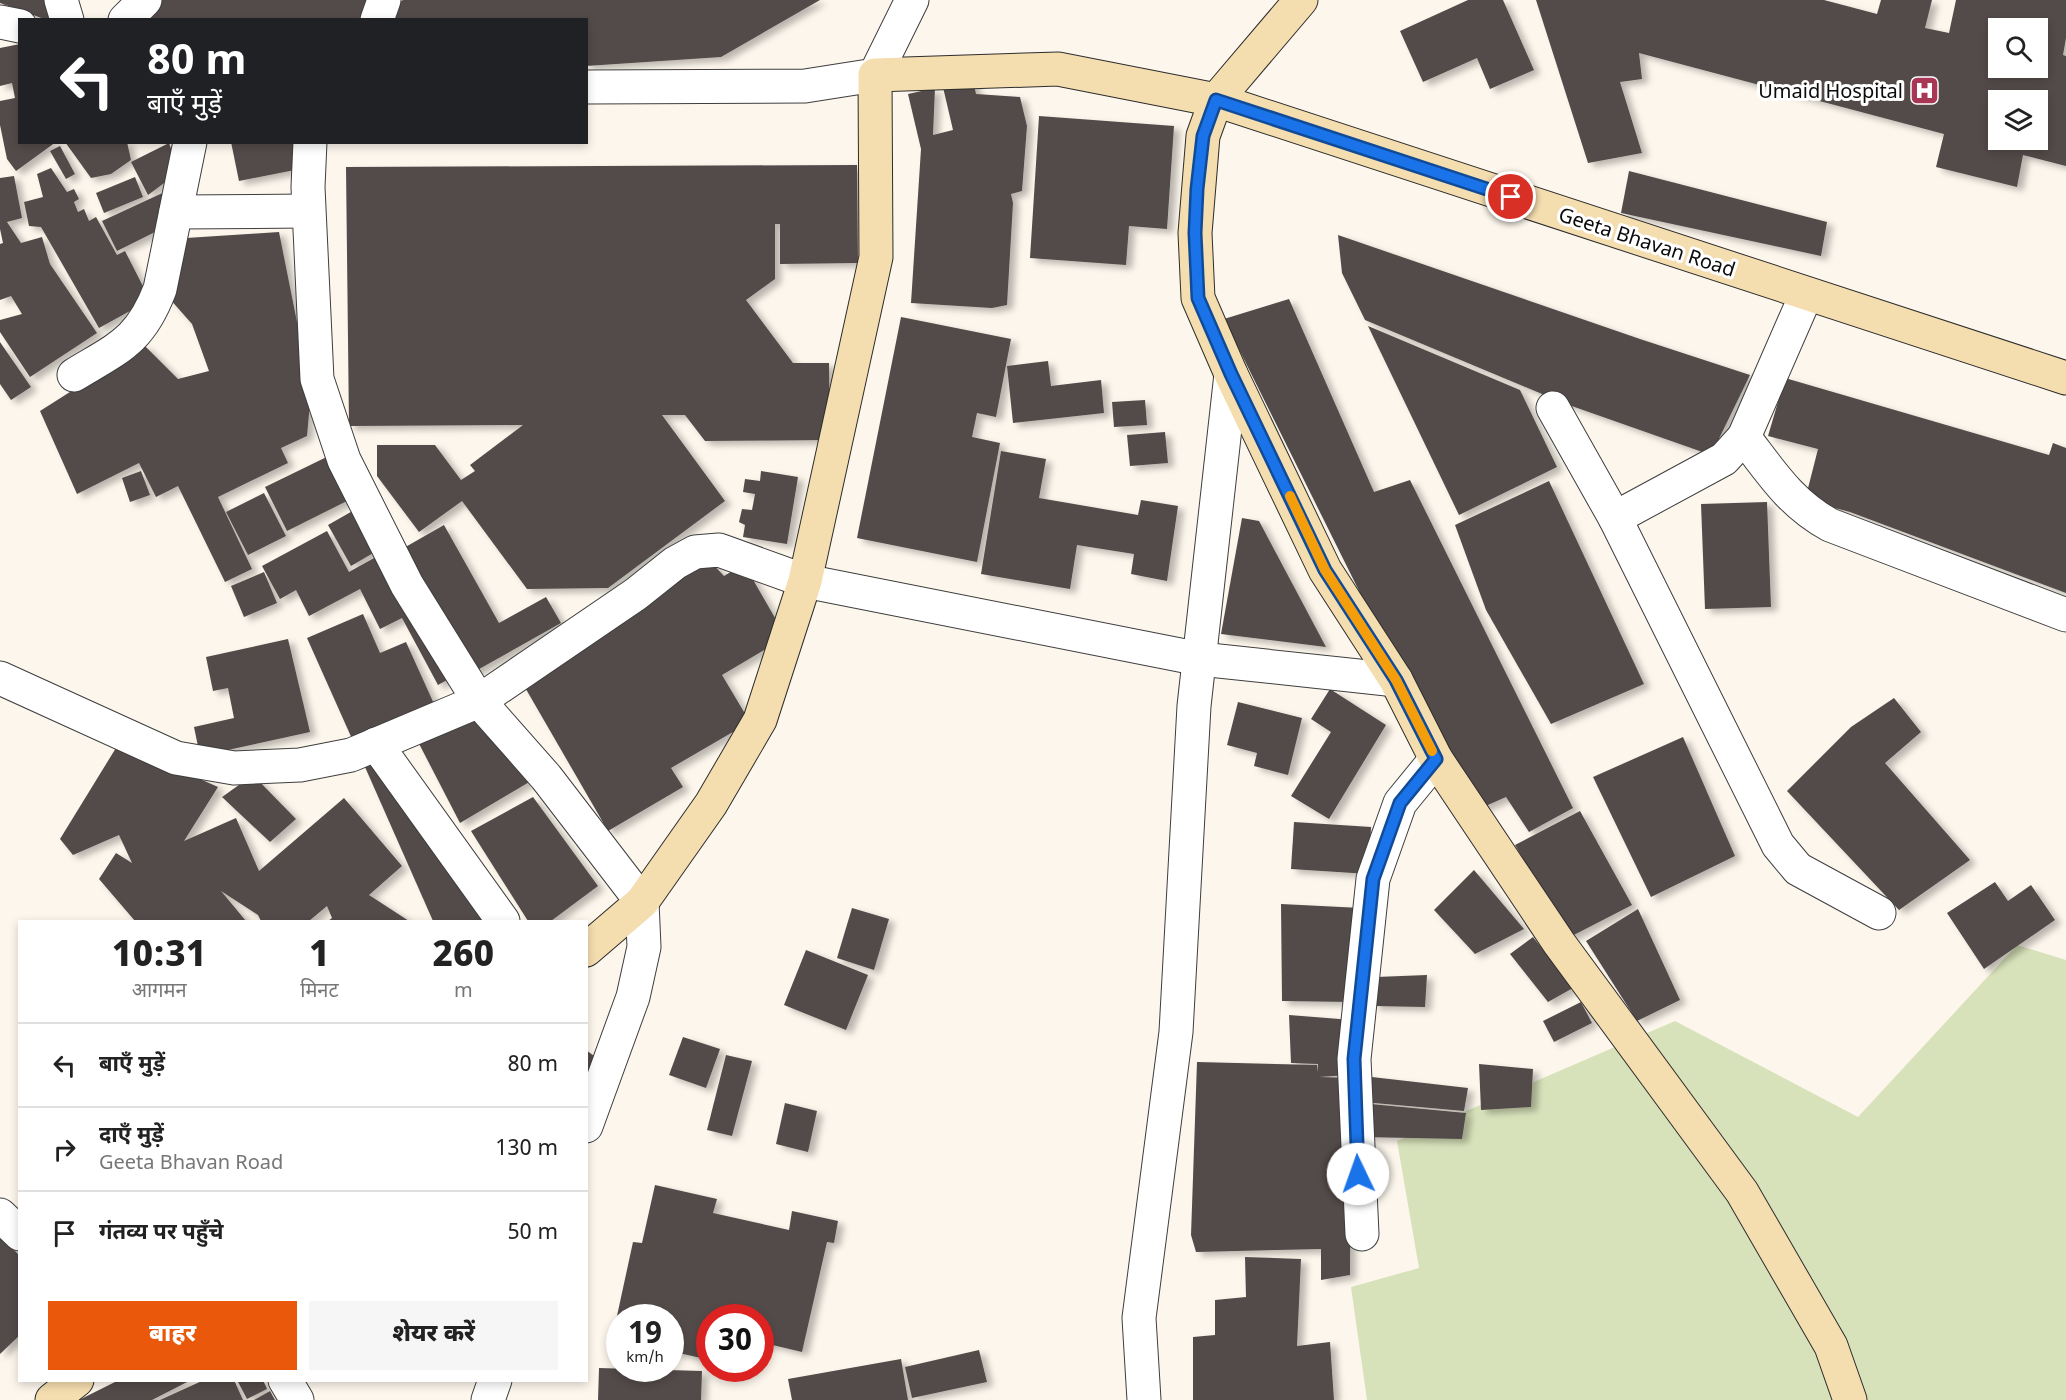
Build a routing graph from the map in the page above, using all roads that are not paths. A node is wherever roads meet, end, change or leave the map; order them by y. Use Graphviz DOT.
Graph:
graph roads {
  1 [pos="61,0"];
  2 [pos="145,0"];
  3 [pos="384,0"];
  4 [pos="912,0"];
  5 [pos="1301,0"];
  6 [pos="66,18"];
  7 [pos="127,18"];
  8 [pos="378,18"];
  9 [pos="0,22"];
  10 [pos="18,26"];
  11 [pos="874,75"];
  12 [pos="588,87"];
  13 [pos="1216,100"];
  14 [pos="190,144"];
  15 [pos="310,144"];
  16 [pos="308,211"];
  17 [pos="176,212"];
  18 [pos="1806,295"];
  19 [pos="1231,374"];
  20 [pos="74,375"];
  21 [pos="2066,378"];
  22 [pos="1553,408"];
  23 [pos="1744,437"];
  24 [pos="1615,518"];
  25 [pos="806,581"];
  26 [pos="2066,615"];
  27 [pos="1200,659"];
  28 [pos="0,678"];
  29 [pos="1396,680"];
  30 [pos="479,701"];
  31 [pos="376,744"];
  32 [pos="1436,759"];
  33 [pos="642,902"];
  34 [pos="1879,913"];
  35 [pos="502,920"];
  36 [pos="588,948"];
  37 [pos="588,1121"];
  38 [pos="0,1215"];
  39 [pos="18,1232"];
  40 [pos="1362,1234"];
  41 [pos="74,1382"];
  42 [pos="286,1382"];
  43 [pos="494,1382"];
  44 [pos="51,1400"];
  45 [pos="297,1400"];
  46 [pos="488,1400"];
  47 [pos="1144,1400"];
  48 [pos="1850,1400"];
  1 -- 6 [label="street"];
  2 -- 7 [label="street"];
  3 -- 8 [label="street"];
  4 -- 11 [label="street"];
  5 -- 13 [label="main road"];
  9 -- 10 [label="street"];
  11 -- 12 [label="street"];
  11 -- 13 [label="main road, Geeta Bhavan Road"];
  11 -- 25 [label="main road"];
  13 -- 18 [label="main road, Geeta Bhavan Road"];
  13 -- 19 [label="main road"];
  14 -- 17 [label="street"];
  15 -- 16 [label="street"];
  16 -- 17 [label="street"];
  16 -- 30 [label="street"];
  17 -- 20 [label="street"];
  18 -- 21 [label="main road, Geeta Bhavan Road"];
  18 -- 23 [label="street"];
  19 -- 27 [label="street"];
  19 -- 29 [label="main road"];
  22 -- 24 [label="street"];
  23 -- 24 [label="street"];
  23 -- 26 [label="street"];
  24 -- 34 [label="street"];
  25 -- 27 [label="street"];
  25 -- 30 [label="street"];
  25 -- 33 [label="main road"];
  27 -- 29 [label="street"];
  27 -- 47 [label="street"];
  28 -- 31 [label="street"];
  29 -- 32 [label="main road"];
  30 -- 31 [label="street"];
  30 -- 33 [label="street"];
  31 -- 35 [label="street"];
  32 -- 40 [label="street"];
  32 -- 48 [label="main road"];
  33 -- 36 [label="main road"];
  33 -- 37 [label="street"];
  38 -- 39 [label="street"];
  41 -- 44 [label="main road"];
  42 -- 45 [label="street"];
  43 -- 46 [label="street"];
}
